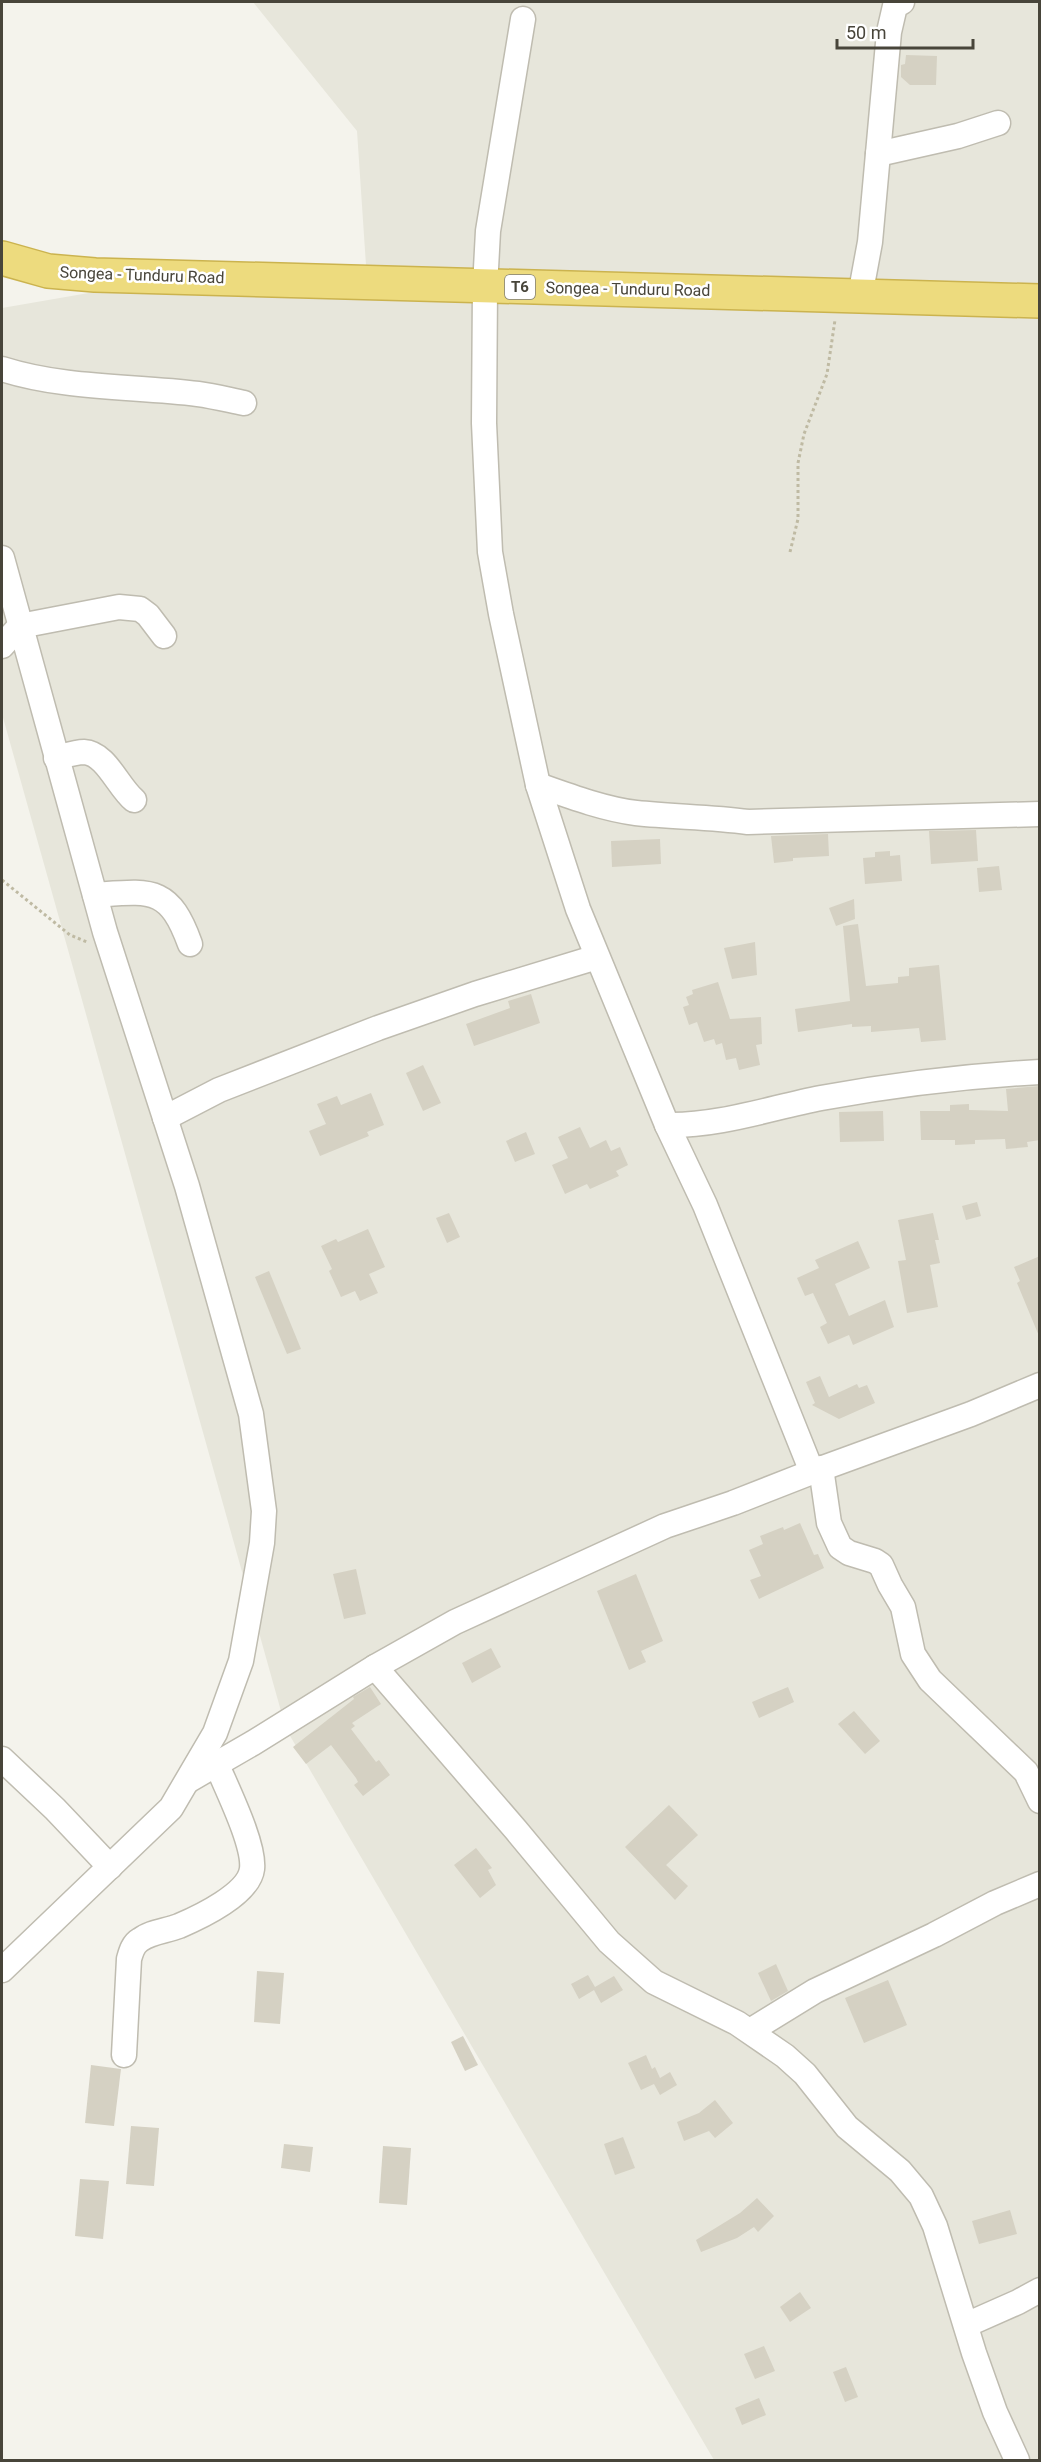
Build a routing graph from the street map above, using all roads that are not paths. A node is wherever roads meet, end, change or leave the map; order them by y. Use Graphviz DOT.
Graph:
graph roads {
  1 [pos="902,2"];
  2 [pos="523,19"];
  3 [pos="998,123"];
  4 [pos="878,154"];
  5 [pos="2,258"];
  6 [pos="485,287"];
  7 [pos="848,296"];
  8 [pos="1040,301"];
  9 [pos="2,369"];
  10 [pos="244,403"];
  11 [pos="2,558"];
  12 [pos="20,626"];
  13 [pos="164,636"];
  14 [pos="2,646"];
  15 [pos="56,758"];
  16 [pos="538,785"];
  17 [pos="134,800"];
  18 [pos="1040,814"];
  19 [pos="95,895"];
  20 [pos="190,944"];
  21 [pos="597,957"];
  22 [pos="1040,1072"];
  23 [pos="165,1118"];
  24 [pos="667,1125"];
  25 [pos="1040,1385"];
  26 [pos="816,1470"];
  27 [pos="375,1667"];
  28 [pos="2,1759"];
  29 [pos="217,1765"];
  30 [pos="189,1780"];
  31 [pos="1040,1801"];
  32 [pos="110,1867"];
  33 [pos="1040,1884"];
  34 [pos="2,1970"];
  35 [pos="750,2031"];
  36 [pos="124,2055"];
  37 [pos="1040,2290"];
  38 [pos="966,2325"];
  39 [pos="1017,2460"];
  1 -- 4 [label="street"];
  2 -- 6 [label="street"];
  3 -- 4 [label="street"];
  4 -- 7 [label="street"];
  5 -- 6 [label="highway, Songea - Tunduru Road / T6"];
  6 -- 7 [label="highway, Songea - Tunduru Road / T6"];
  6 -- 16 [label="street"];
  7 -- 8 [label="highway, Songea - Tunduru Road / T6"];
  9 -- 10 [label="street"];
  11 -- 12 [label="street"];
  12 -- 13 [label="street"];
  12 -- 14 [label="street"];
  12 -- 15 [label="street"];
  15 -- 17 [label="street"];
  15 -- 19 [label="street"];
  16 -- 18 [label="street"];
  16 -- 21 [label="street"];
  19 -- 20 [label="street"];
  19 -- 23 [label="street"];
  21 -- 23 [label="street"];
  21 -- 24 [label="street"];
  22 -- 24 [label="street"];
  23 -- 30 [label="street"];
  24 -- 26 [label="street"];
  25 -- 26 [label="street"];
  26 -- 27 [label="street"];
  26 -- 31 [label="street"];
  27 -- 29 [label="street"];
  27 -- 35 [label="street"];
  28 -- 32 [label="street"];
  29 -- 30 [label="street"];
  29 -- 36 [label="street"];
  30 -- 32 [label="street"];
  32 -- 34 [label="street"];
  33 -- 35 [label="street"];
  35 -- 38 [label="street"];
  37 -- 38 [label="street"];
  38 -- 39 [label="street"];
}
